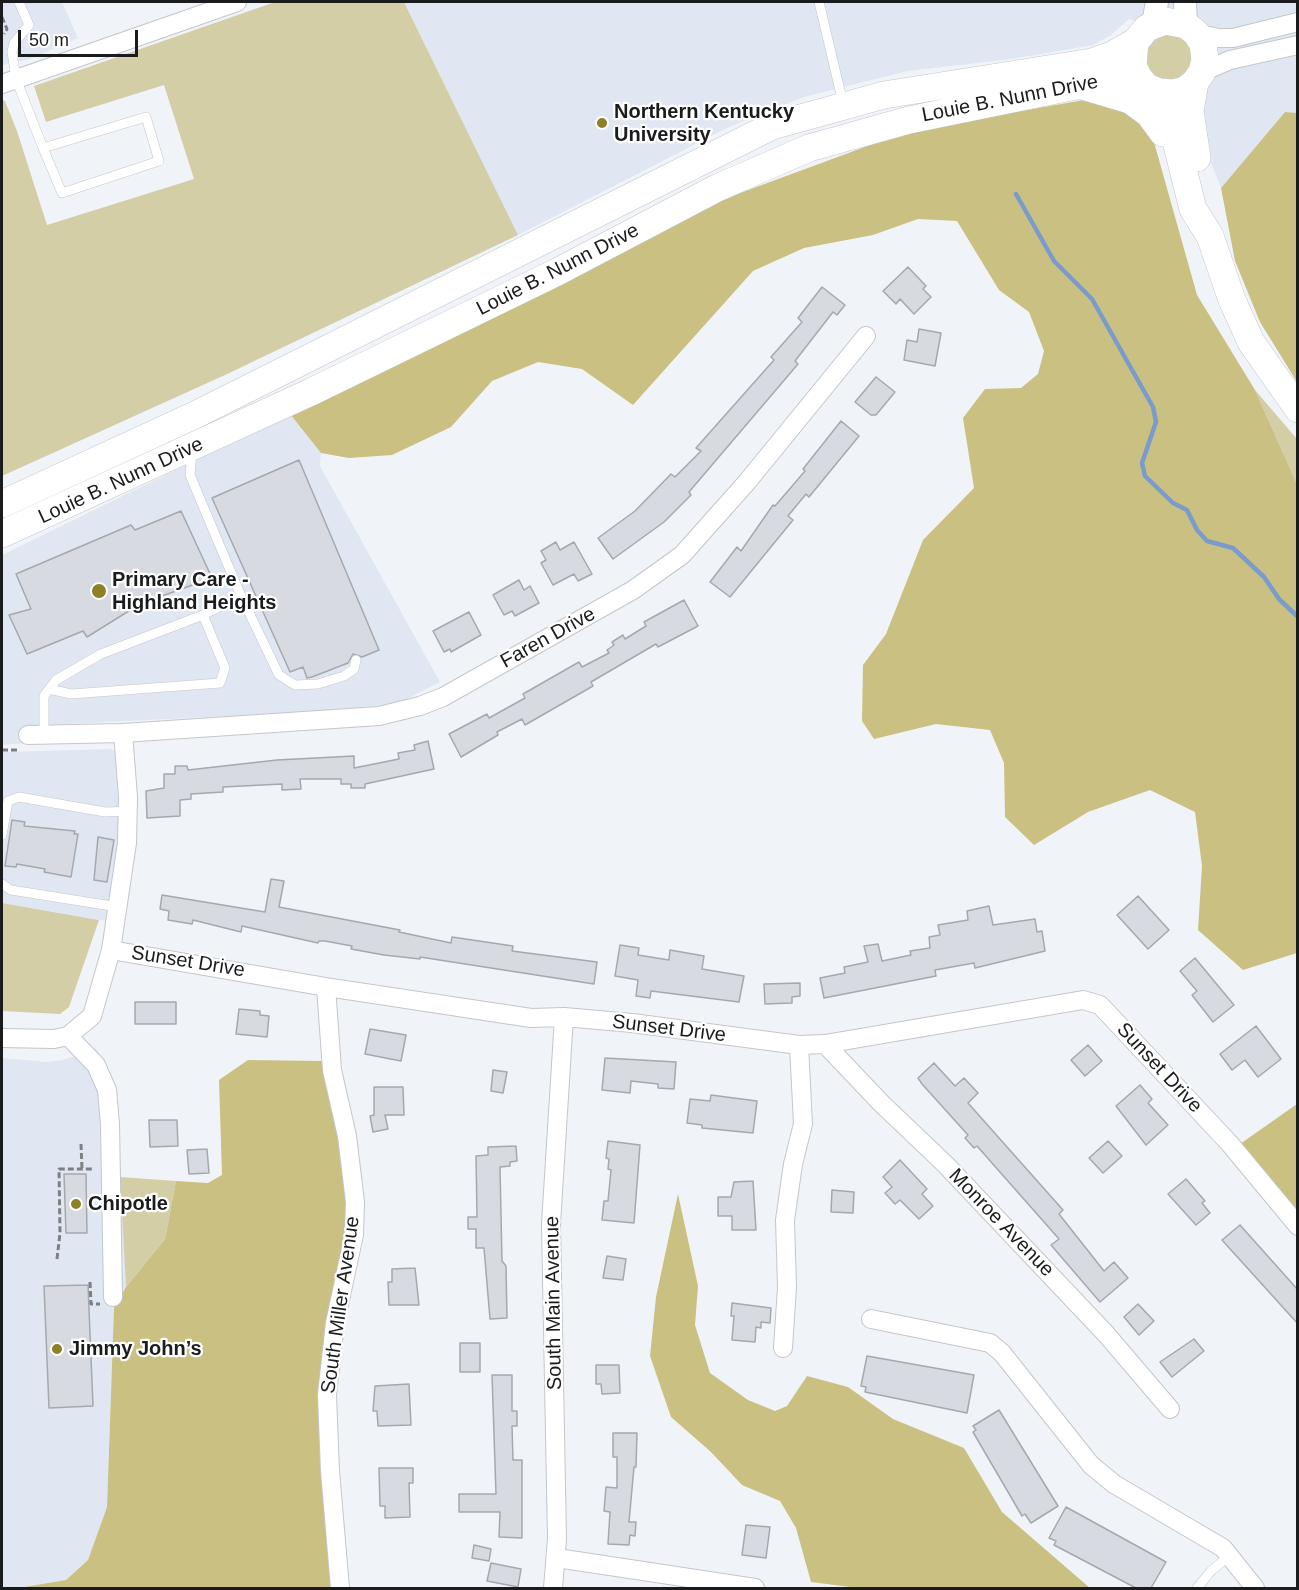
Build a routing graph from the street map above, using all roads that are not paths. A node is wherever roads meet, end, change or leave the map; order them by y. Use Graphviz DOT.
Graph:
graph roads {
  1 [pos="19,2"];
  2 [pos="237,2"];
  3 [pos="819,2"];
  4 [pos="1189,20"];
  5 [pos="1298,22"];
  6 [pos="1148,23"];
  7 [pos="1298,45"];
  8 [pos="1199,77"];
  9 [pos="9,81"];
  10 [pos="1143,82"];
  11 [pos="1079,85"];
  12 [pos="844,106"];
  13 [pos="43,148"];
  14 [pos="1179,153"];
  15 [pos="1210,236"];
  16 [pos="866,336"];
  17 [pos="1298,409"];
  18 [pos="181,464"];
  19 [pos="48,500"];
  20 [pos="2,504"];
  21 [pos="2,534"];
  22 [pos="241,596"];
  23 [pos="203,615"];
  24 [pos="356,660"];
  25 [pos="49,689"];
  26 [pos="123,733"];
  27 [pos="36,735"];
  28 [pos="128,811"];
  29 [pos="2,835"];
  30 [pos="2,884"];
  31 [pos="118,907"];
  32 [pos="111,950"];
  33 [pos="326,987"];
  34 [pos="564,1017"];
  35 [pos="68,1036"];
  36 [pos="2,1038"];
  37 [pos="825,1044"];
  38 [pos="799,1045"];
  39 [pos="1298,1226"];
  40 [pos="113,1297"];
  41 [pos="871,1319"];
  42 [pos="783,1348"];
  43 [pos="1170,1409"];
  44 [pos="1229,1556"];
  45 [pos="557,1558"];
  46 [pos="340,1588"];
  47 [pos="553,1588"];
  48 [pos="755,1588"];
  49 [pos="1197,1588"];
  50 [pos="1255,1588"];
  1 -- 9 [label="lane"];
  2 -- 9 [label="street"];
  3 -- 12 [label="lane"];
  4 -- 5 [label="street"];
  4 -- 6 [label="main road"];
  4 -- 8 [label="main road"];
  6 -- 10 [label="main road"];
  6 -- 12 [label="main road, Louie B. Nunn Drive"];
  7 -- 8 [label="street"];
  8 -- 10 [label="main road"];
  8 -- 15 [label="main road"];
  9 -- 13 [label="lane"];
  10 -- 11 [label="main road, Louie B. Nunn Drive"];
  10 -- 14 [label="main road"];
  11 -- 14 [label="main road"];
  11 -- 18 [label="main road, Louie B. Nunn Drive"];
  12 -- 19 [label="main road, Louie B. Nunn Drive"];
  13 -- 13 [label="lane"];
  14 -- 15 [label="main road"];
  15 -- 17 [label="main road"];
  16 -- 26 [label="street, Faren Drive"];
  18 -- 19 [label="main road, Louie B. Nunn Drive"];
  18 -- 22 [label="lane"];
  19 -- 20 [label="main road, Louie B. Nunn Drive"];
  19 -- 21 [label="main road, Louie B. Nunn Drive"];
  22 -- 23 [label="lane"];
  22 -- 24 [label="lane"];
  23 -- 25 [label="lane"];
  23 -- 25 [label="lane"];
  25 -- 27 [label="lane"];
  26 -- 27 [label="street, Faren Drive"];
  26 -- 28 [label="street"];
  28 -- 29 [label="lane"];
  28 -- 31 [label="street"];
  30 -- 31 [label="lane"];
  31 -- 32 [label="street"];
  32 -- 33 [label="street, Sunset Drive"];
  32 -- 35 [label="street, Sunset Drive"];
  33 -- 34 [label="street, Sunset Drive"];
  33 -- 46 [label="street, South Miller Avenue"];
  34 -- 38 [label="street, Sunset Drive"];
  34 -- 45 [label="street, South Main Avenue"];
  35 -- 36 [label="street"];
  35 -- 40 [label="street"];
  37 -- 38 [label="street, Sunset Drive"];
  37 -- 39 [label="street, Sunset Drive"];
  37 -- 43 [label="street, Monroe Avenue"];
  38 -- 42 [label="street"];
  41 -- 44 [label="street"];
  44 -- 49 [label="lane"];
  44 -- 50 [label="street"];
  45 -- 47 [label="street, South Main Avenue"];
  45 -- 48 [label="street"];
}
